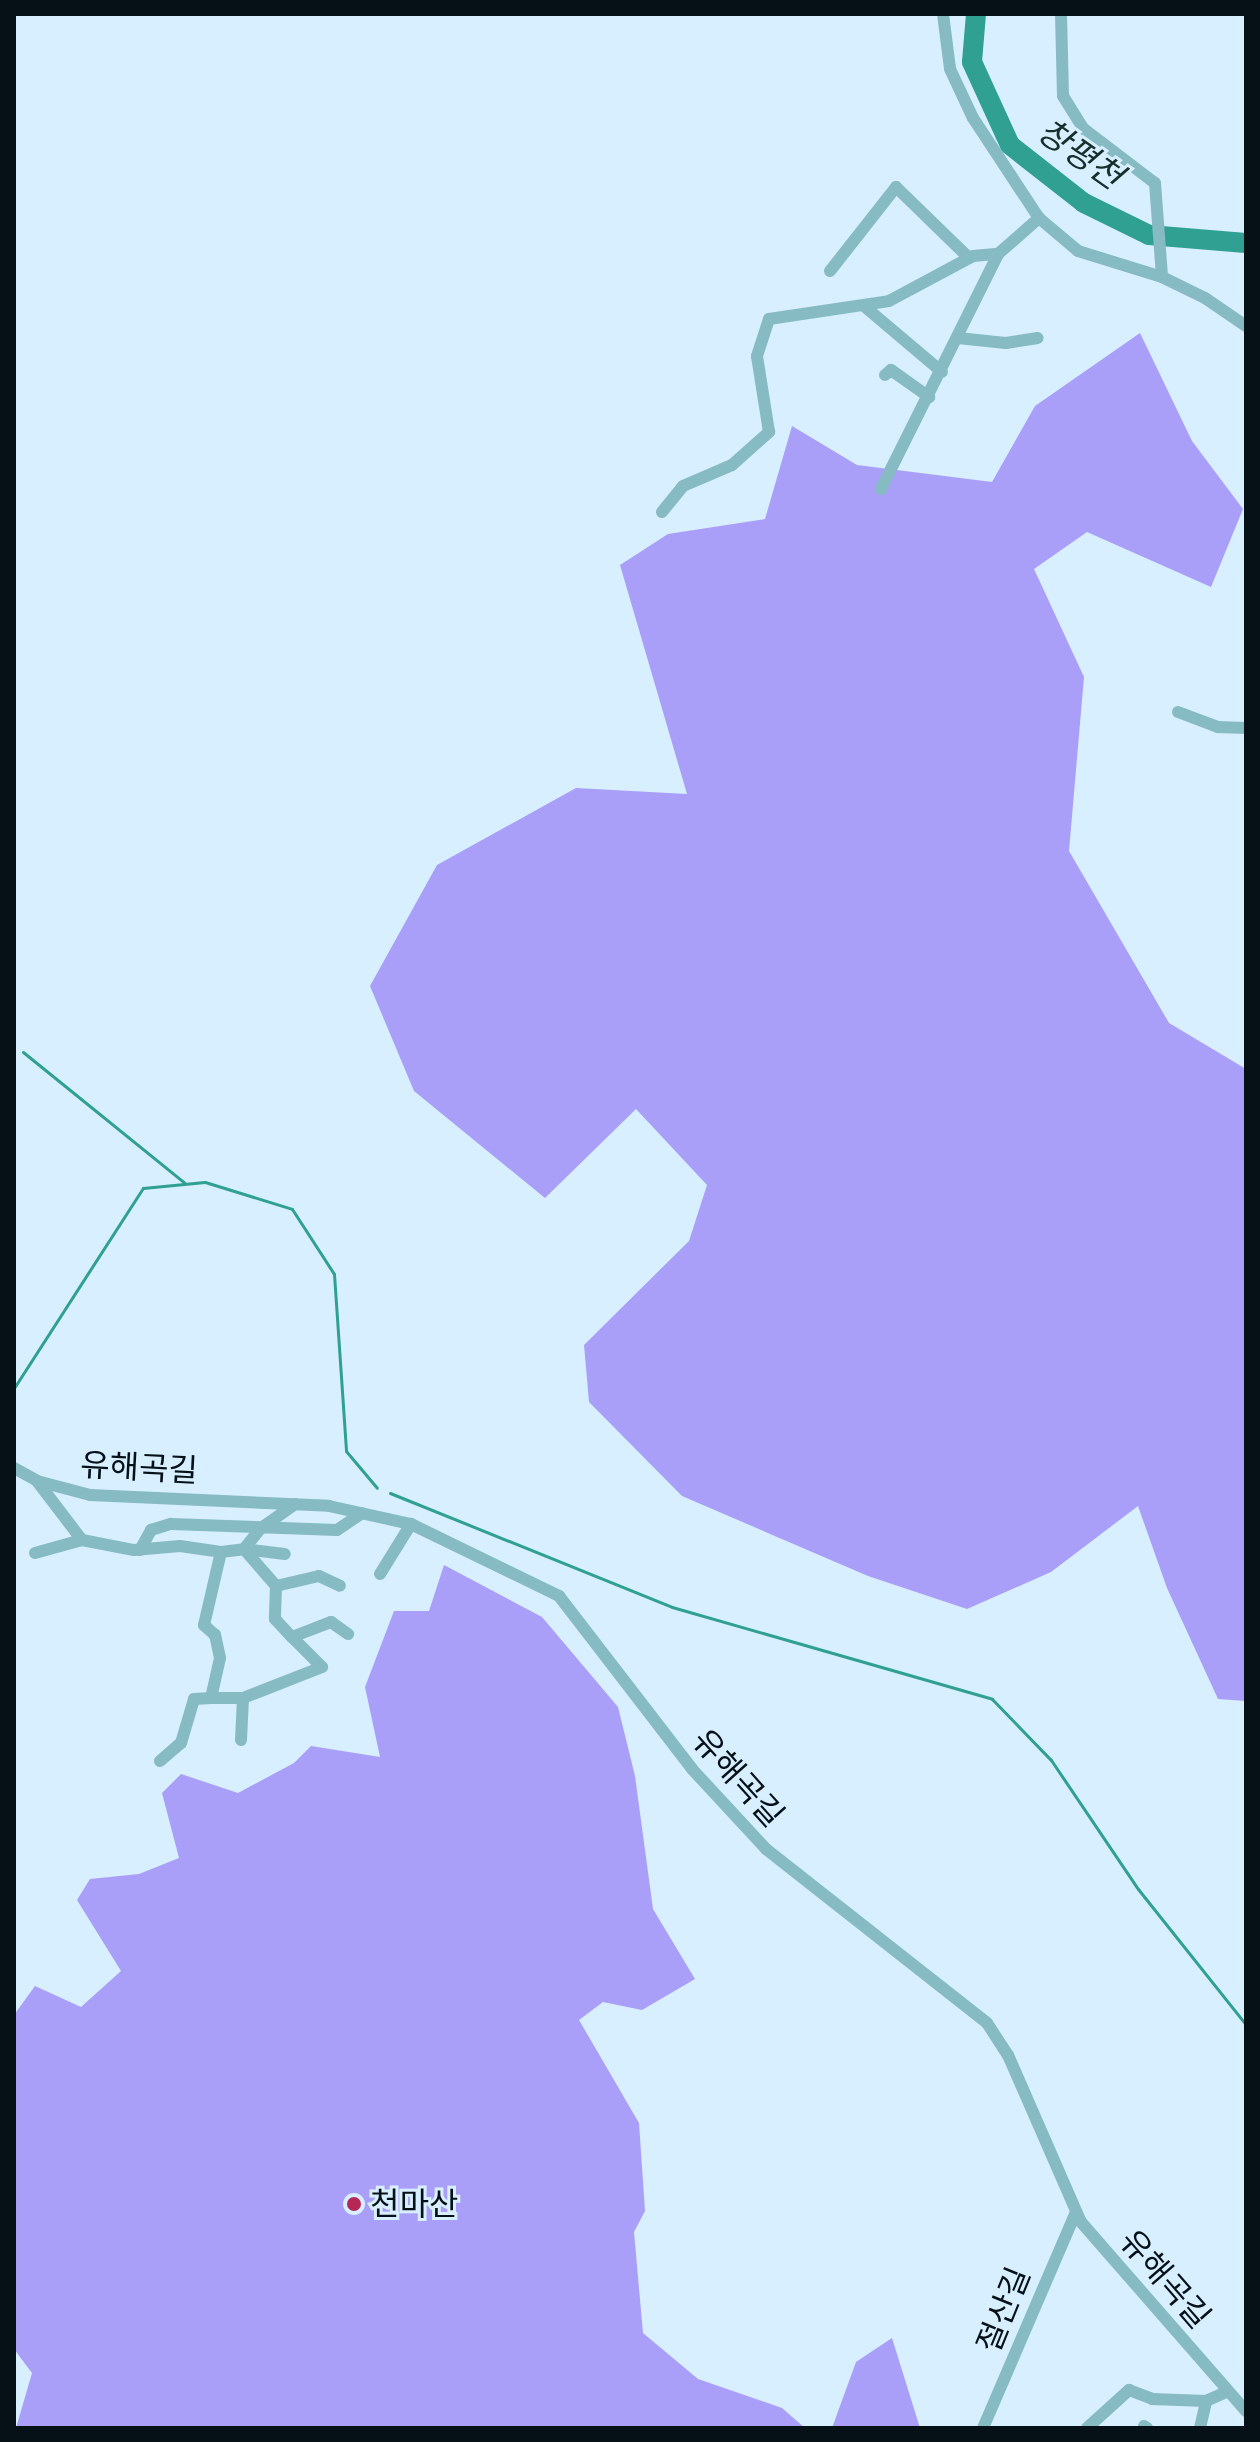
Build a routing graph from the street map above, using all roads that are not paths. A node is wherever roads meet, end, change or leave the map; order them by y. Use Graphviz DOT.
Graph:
graph roads {
  1 [pos="943,14"];
  2 [pos="1061,14"];
  3 [pos="1039,218"];
  4 [pos="998,254"];
  5 [pos="969,258"];
  6 [pos="830,271"];
  7 [pos="1162,277"];
  8 [pos="864,306"];
  9 [pos="1246,326"];
  10 [pos="958,338"];
  11 [pos="1038,338"];
  12 [pos="942,372"];
  13 [pos="885,375"];
  14 [pos="929,397"];
  15 [pos="881,489"];
  16 [pos="662,512"];
  17 [pos="1178,712"];
  18 [pos="1246,728"];
  19 [pos="14,1468"];
  20 [pos="37,1481"];
  21 [pos="295,1504"];
  22 [pos="362,1513"];
  23 [pos="268,1524"];
  24 [pos="411,1524"];
  25 [pos="82,1540"];
  26 [pos="244,1549"];
  27 [pos="140,1550"];
  28 [pos="221,1552"];
  29 [pos="35,1553"];
  30 [pos="285,1554"];
  31 [pos="380,1574"];
  32 [pos="276,1586"];
  33 [pos="340,1586"];
  34 [pos="348,1634"];
  35 [pos="292,1637"];
  36 [pos="211,1698"];
  37 [pos="243,1698"];
  38 [pos="241,1740"];
  39 [pos="160,1761"];
  40 [pos="1076,2212"];
  41 [pos="1228,2391"];
  42 [pos="1206,2401"];
  43 [pos="1246,2411"];
  44 [pos="983,2428"];
  45 [pos="1087,2428"];
  46 [pos="1200,2428"];
  1 -- 3 [label="street"];
  2 -- 7 [label="street"];
  3 -- 4 [label="street"];
  3 -- 7 [label="street"];
  4 -- 5 [label="street"];
  4 -- 10 [label="street"];
  5 -- 6 [label="street"];
  5 -- 8 [label="street"];
  7 -- 9 [label="street"];
  8 -- 12 [label="street"];
  8 -- 16 [label="street"];
  10 -- 11 [label="street"];
  10 -- 12 [label="street"];
  12 -- 14 [label="street"];
  13 -- 14 [label="street"];
  14 -- 15 [label="street"];
  17 -- 18 [label="street"];
  19 -- 20 [label="street, 유해곡길"];
  20 -- 21 [label="street, 유해곡길"];
  20 -- 25 [label="street"];
  21 -- 22 [label="street, 유해곡길"];
  21 -- 23 [label="street"];
  22 -- 23 [label="street"];
  22 -- 24 [label="street, 유해곡길"];
  23 -- 26 [label="street"];
  23 -- 27 [label="street"];
  24 -- 31 [label="street"];
  24 -- 40 [label="street, 유해곡길"];
  25 -- 27 [label="street"];
  25 -- 29 [label="street"];
  26 -- 28 [label="street"];
  26 -- 30 [label="street"];
  26 -- 32 [label="street"];
  27 -- 28 [label="street"];
  28 -- 36 [label="street"];
  32 -- 33 [label="street"];
  32 -- 35 [label="street"];
  34 -- 35 [label="street"];
  35 -- 37 [label="street"];
  36 -- 37 [label="street"];
  36 -- 39 [label="street"];
  37 -- 38 [label="street"];
  40 -- 41 [label="street, 유해곡길"];
  40 -- 44 [label="street, 절산길"];
  41 -- 42 [label="street"];
  41 -- 43 [label="street, 유해곡길"];
  42 -- 45 [label="street"];
  42 -- 46 [label="street"];
}
